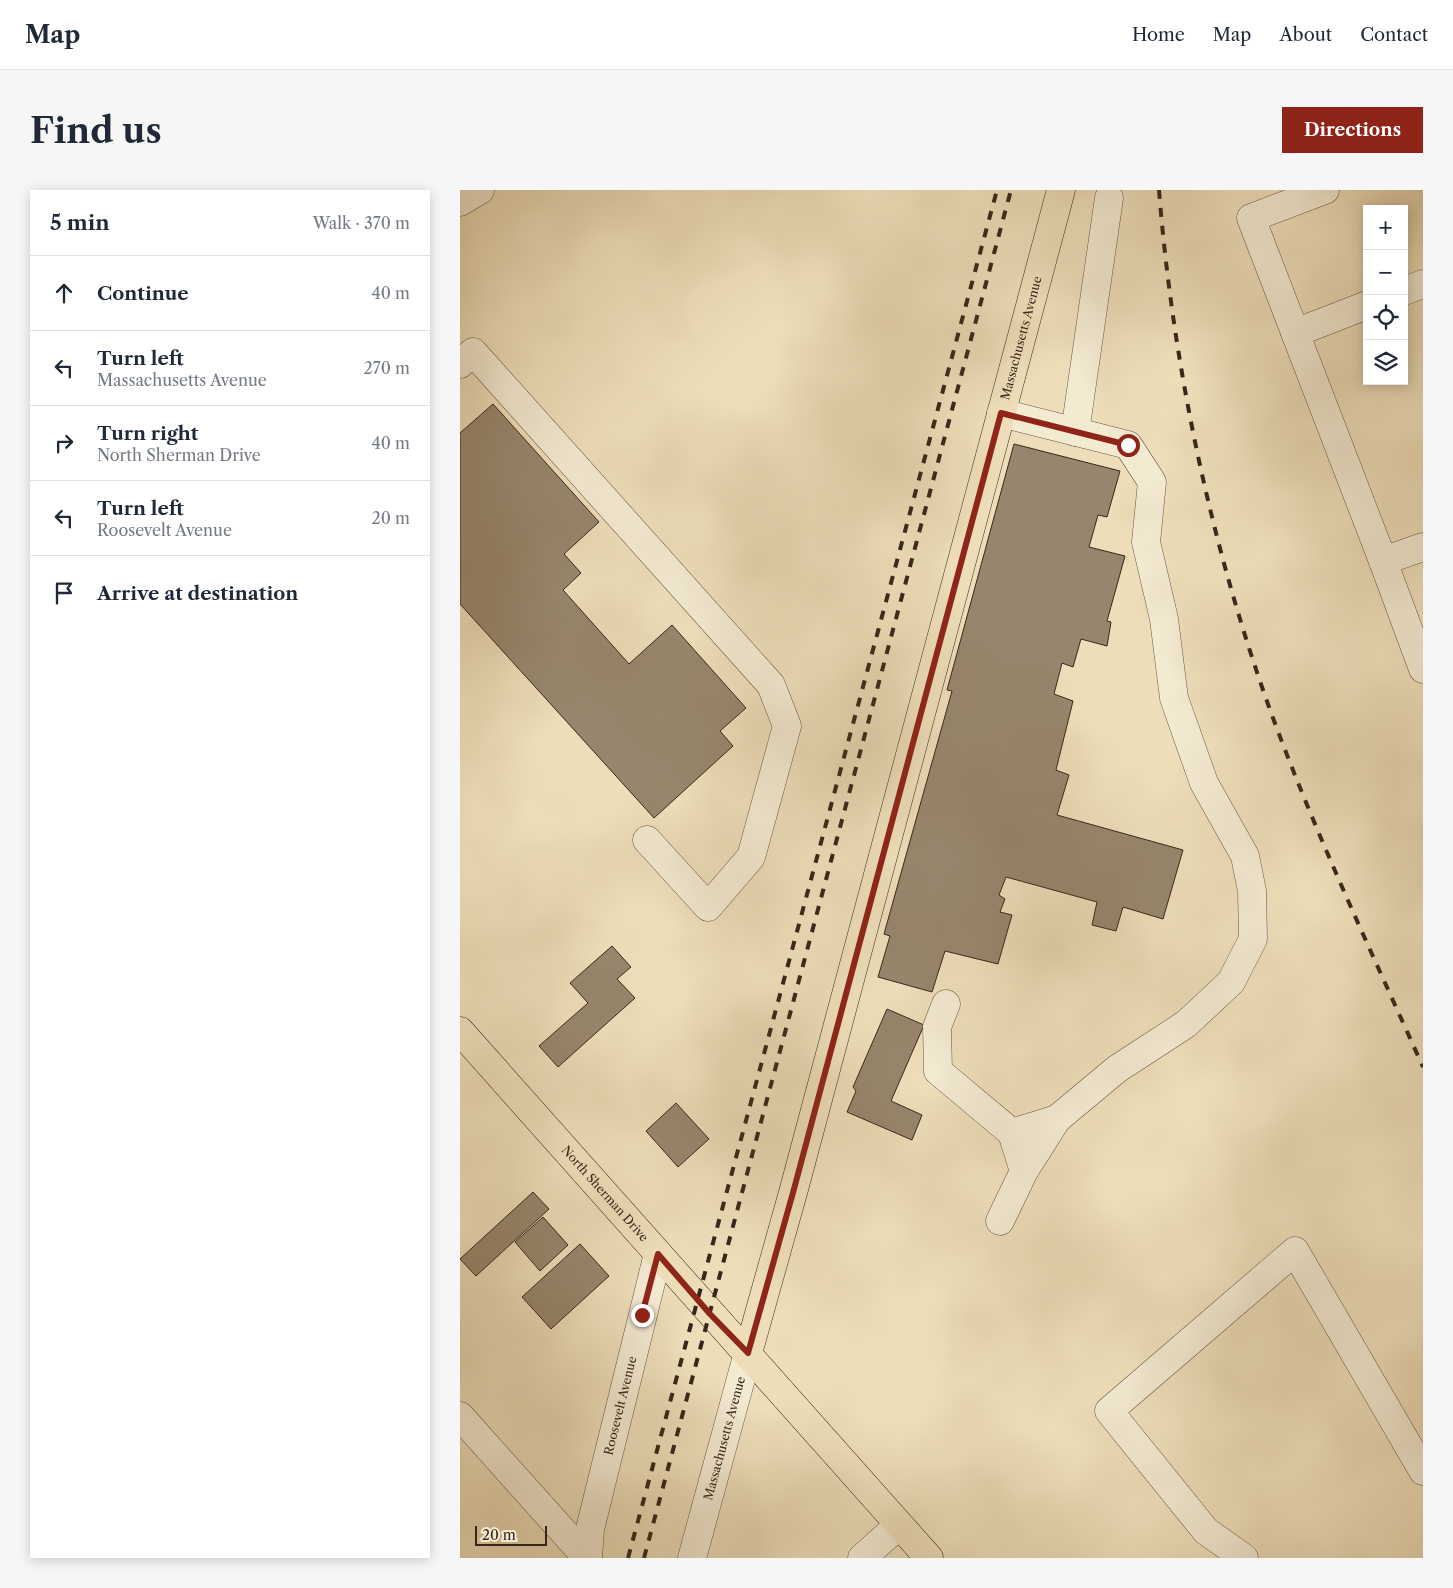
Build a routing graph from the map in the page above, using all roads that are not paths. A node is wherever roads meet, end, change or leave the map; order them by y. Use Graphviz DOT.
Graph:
graph roads {
  1 [pos="480,190"];
  2 [pos="1061,190"];
  3 [pos="1325,190"];
  4 [pos="1109,198"];
  5 [pos="460,202"];
  6 [pos="1423,284"];
  7 [pos="1408,290"];
  8 [pos="1363,307"];
  9 [pos="1295,333"];
  10 [pos="460,364"];
  11 [pos="1001,413"];
  12 [pos="1075,432"];
  13 [pos="1423,547"];
  14 [pos="1383,562"];
  15 [pos="1423,669"];
  16 [pos="647,840"];
  17 [pos="946,1004"];
  18 [pos="460,1031"];
  19 [pos="1057,1120"];
  20 [pos="1012,1133"];
  21 [pos="1024,1170"];
  22 [pos="1000,1222"];
  23 [pos="658,1254"];
  24 [pos="748,1353"];
  25 [pos="460,1416"];
  26 [pos="1423,1472"];
  27 [pos="900,1524"];
  28 [pos="587,1558"];
  29 [pos="692,1558"];
  30 [pos="862,1558"];
  31 [pos="929,1558"];
  32 [pos="1244,1558"];
  1 -- 5 [label="street"];
  2 -- 11 [label="main road, Massachusetts Avenue"];
  3 -- 9 [label="street"];
  4 -- 12 [label="street"];
  6 -- 7 [label="street"];
  8 -- 9 [label="street"];
  9 -- 14 [label="street"];
  10 -- 16 [label="street"];
  11 -- 12 [label="street"];
  11 -- 24 [label="main road, Massachusetts Avenue"];
  12 -- 19 [label="street"];
  13 -- 14 [label="street"];
  14 -- 15 [label="street"];
  17 -- 20 [label="street"];
  18 -- 23 [label="main road, North Sherman Drive"];
  19 -- 20 [label="street"];
  19 -- 21 [label="street"];
  20 -- 21 [label="street"];
  21 -- 22 [label="street"];
  23 -- 24 [label="main road, North Sherman Drive"];
  23 -- 28 [label="street, Roosevelt Avenue"];
  24 -- 27 [label="main road, North Sherman Drive"];
  24 -- 29 [label="street, Massachusetts Avenue"];
  25 -- 28 [label="street"];
  26 -- 32 [label="street"];
  27 -- 30 [label="street"];
  27 -- 31 [label="main road, North Sherman Drive"];
}
